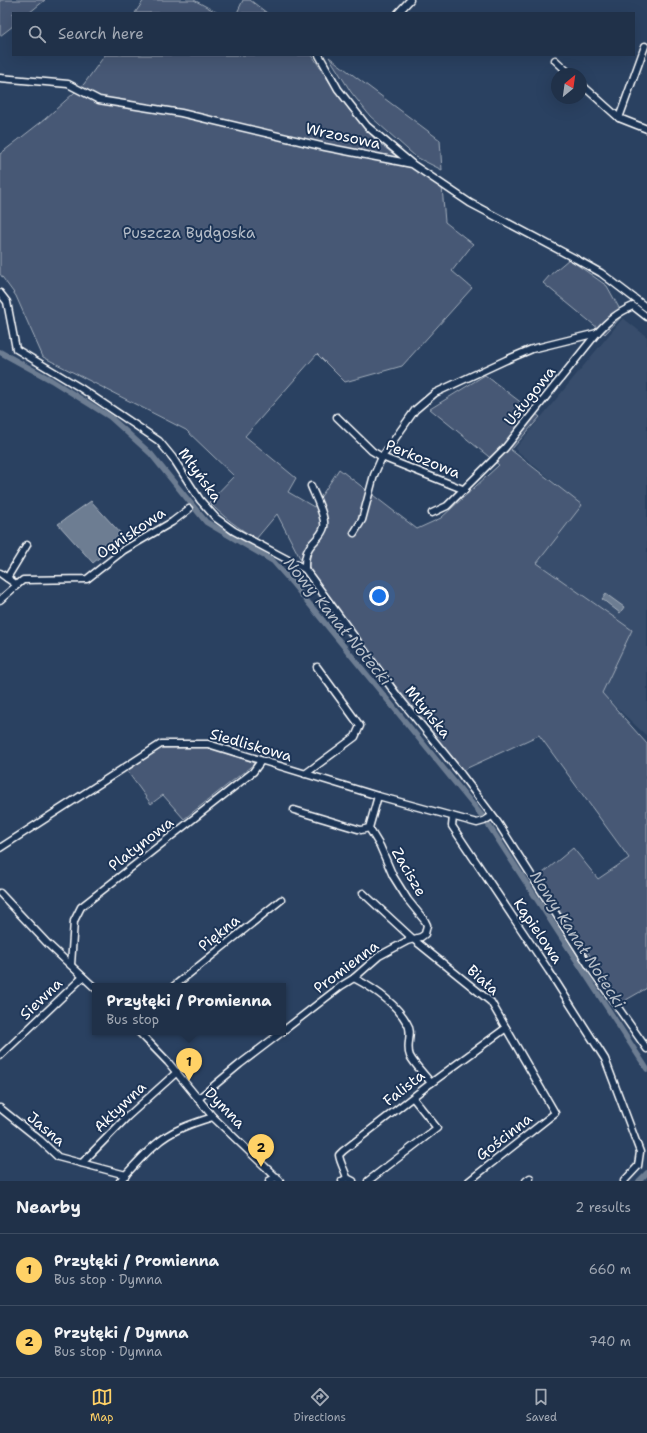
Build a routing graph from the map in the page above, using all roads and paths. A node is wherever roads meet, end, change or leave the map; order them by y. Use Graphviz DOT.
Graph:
graph roads {
  1 [pos="410,0"];
  2 [pos="399,12"];
  3 [pos="645,46"];
  4 [pos="320,56"];
  5 [pos="555,60"];
  6 [pos="564,68"];
  7 [pos="0,78"];
  8 [pos="587,89"];
  9 [pos="619,118"];
  10 [pos="647,128"];
  11 [pos="412,164"];
  12 [pos="0,293"];
  13 [pos="647,308"];
  14 [pos="647,317"];
  15 [pos="597,333"];
  16 [pos="337,416"];
  17 [pos="382,457"];
  18 [pos="311,486"];
  19 [pos="465,490"];
  20 [pos="189,509"];
  21 [pos="432,513"];
  22 [pos="354,533"];
  23 [pos="27,545"];
  24 [pos="305,569"];
  25 [pos="0,573"];
  26 [pos="7,578"];
  27 [pos="15,586"];
  28 [pos="0,600"];
  29 [pos="317,668"];
  30 [pos="261,761"];
  31 [pos="305,774"];
  32 [pos="378,796"];
  33 [pos="294,810"];
  34 [pos="492,816"];
  35 [pos="453,817"];
  36 [pos="368,828"];
  37 [pos="0,848"];
  38 [pos="0,893"];
  39 [pos="363,893"];
  40 [pos="281,900"];
  41 [pos="427,930"];
  42 [pos="413,939"];
  43 [pos="71,965"];
  44 [pos="83,977"];
  45 [pos="354,978"];
  46 [pos="178,983"];
  47 [pos="92,985"];
  48 [pos="506,1028"];
  49 [pos="286,1030"];
  50 [pos="142,1035"];
  51 [pos="279,1035"];
  52 [pos="647,1049"];
  53 [pos="0,1056"];
  54 [pos="176,1072"];
  55 [pos="431,1083"];
  56 [pos="413,1098"];
  57 [pos="198,1099"];
  58 [pos="0,1108"];
  59 [pos="556,1113"];
  60 [pos="214,1116"];
  61 [pos="82,1163"];
  62 [pos="126,1174"];
  63 [pos="278,1179"];
  64 [pos="347,1180"];
  65 [pos="120,1181"];
  66 [pos="269,1181"];
  67 [pos="368,1181"];
  68 [pos="469,1181"];
  69 [pos="624,1181"];
  1 -- 2 [label="street"];
  3 -- 9 [label="street"];
  4 -- 11 [label="street"];
  5 -- 6 [label="street"];
  7 -- 11 [label="street, Wrzosowa"];
  8 -- 9 [label="street"];
  9 -- 10 [label="street"];
  11 -- 13 [label="street, Wrzosowa"];
  12 -- 24 [label="street, Młyńska"];
  14 -- 15 [label="street, Usługowa"];
  15 -- 17 [label="street"];
  15 -- 19 [label="street, Usługowa"];
  16 -- 17 [label="street, Perkozowa"];
  17 -- 19 [label="street, Perkozowa"];
  17 -- 22 [label="street"];
  18 -- 24 [label="street"];
  19 -- 21 [label="street, Usługowa"];
  20 -- 27 [label="street, Ogniskowa"];
  23 -- 26 [label="street"];
  24 -- 34 [label="street, Młyńska"];
  25 -- 26 [label="street"];
  26 -- 27 [label="street"];
  27 -- 28 [label="street"];
  29 -- 31 [label="street"];
  30 -- 31 [label="street, Siedliskowa"];
  30 -- 37 [label="street, Siedliskowa"];
  30 -- 43 [label="street, Platynowa"];
  31 -- 32 [label="street, Siedliskowa"];
  32 -- 35 [label="street, Siedliskowa"];
  32 -- 36 [label="street"];
  33 -- 36 [label="street"];
  34 -- 35 [label="street, Siedliskowa"];
  34 -- 52 [label="street, Młyńska"];
  35 -- 69 [label="street, Kąpielowa"];
  36 -- 41 [label="street, Zacisze"];
  38 -- 43 [label="street"];
  39 -- 42 [label="street, Biała"];
  40 -- 46 [label="street, Piękna"];
  41 -- 42 [label="street, Promienna"];
  42 -- 45 [label="street, Promienna"];
  42 -- 48 [label="street, Biała"];
  43 -- 44 [label="street"];
  44 -- 47 [label="street"];
  44 -- 53 [label="street, Siewna"];
  45 -- 49 [label="street, Promienna"];
  45 -- 55 [label="street"];
  48 -- 55 [label="street, Falista"];
  48 -- 59 [label="street, Biała"];
  50 -- 54 [label="street, Dymna"];
  51 -- 57 [label="street, Promienna"];
  54 -- 57 [label="street, Dymna"];
  54 -- 61 [label="street, Aktywna"];
  55 -- 56 [label="street, Falista"];
  56 -- 64 [label="street, Falista"];
  56 -- 67 [label="street"];
  57 -- 60 [label="street, Dymna"];
  58 -- 61 [label="street, Jasna"];
  59 -- 68 [label="street, Gościnna"];
  60 -- 62 [label="street"];
  60 -- 63 [label="street, Dymna"];
  61 -- 62 [label="street, Jasna"];
  62 -- 65 [label="street"];
  63 -- 66 [label="street"];
}
